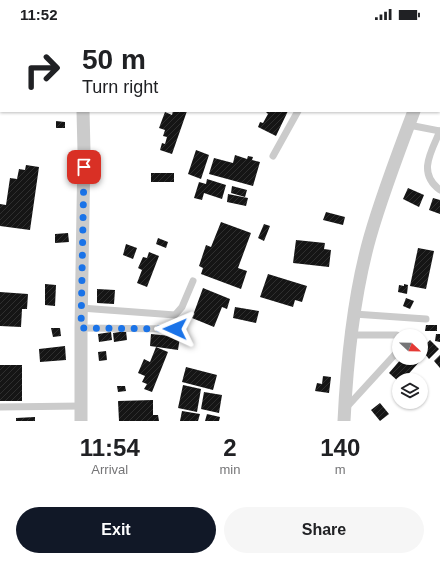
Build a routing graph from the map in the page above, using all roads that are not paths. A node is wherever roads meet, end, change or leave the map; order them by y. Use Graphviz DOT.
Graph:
graph roads {
  1 [pos="83,112"];
  2 [pos="297,112"];
  3 [pos="414,112"];
  4 [pos="409,125"];
  5 [pos="440,131"];
  6 [pos="273,156"];
  7 [pos="440,190"];
  8 [pos="193,281"];
  9 [pos="81,308"];
  10 [pos="354,314"];
  11 [pos="426,319"];
  12 [pos="81,328"];
  13 [pos="175,329"];
  14 [pos="352,335"];
  15 [pos="392,335"];
  16 [pos="392,358"];
  17 [pos="81,406"];
  18 [pos="0,407"];
  19 [pos="344,416"];
  20 [pos="81,421"];
  1 -- 9 [label="street"];
  2 -- 6 [label="lane"];
  3 -- 4 [label="street"];
  4 -- 5 [label="lane"];
  4 -- 10 [label="street"];
  5 -- 7 [label="lane"];
  8 -- 9 [label="lane"];
  9 -- 12 [label="street"];
  10 -- 11 [label="lane"];
  10 -- 14 [label="street"];
  12 -- 13 [label="lane"];
  12 -- 17 [label="street"];
  14 -- 15 [label="lane"];
  14 -- 19 [label="street"];
  16 -- 19 [label="lane"];
  17 -- 18 [label="lane"];
  17 -- 20 [label="street"];
}
